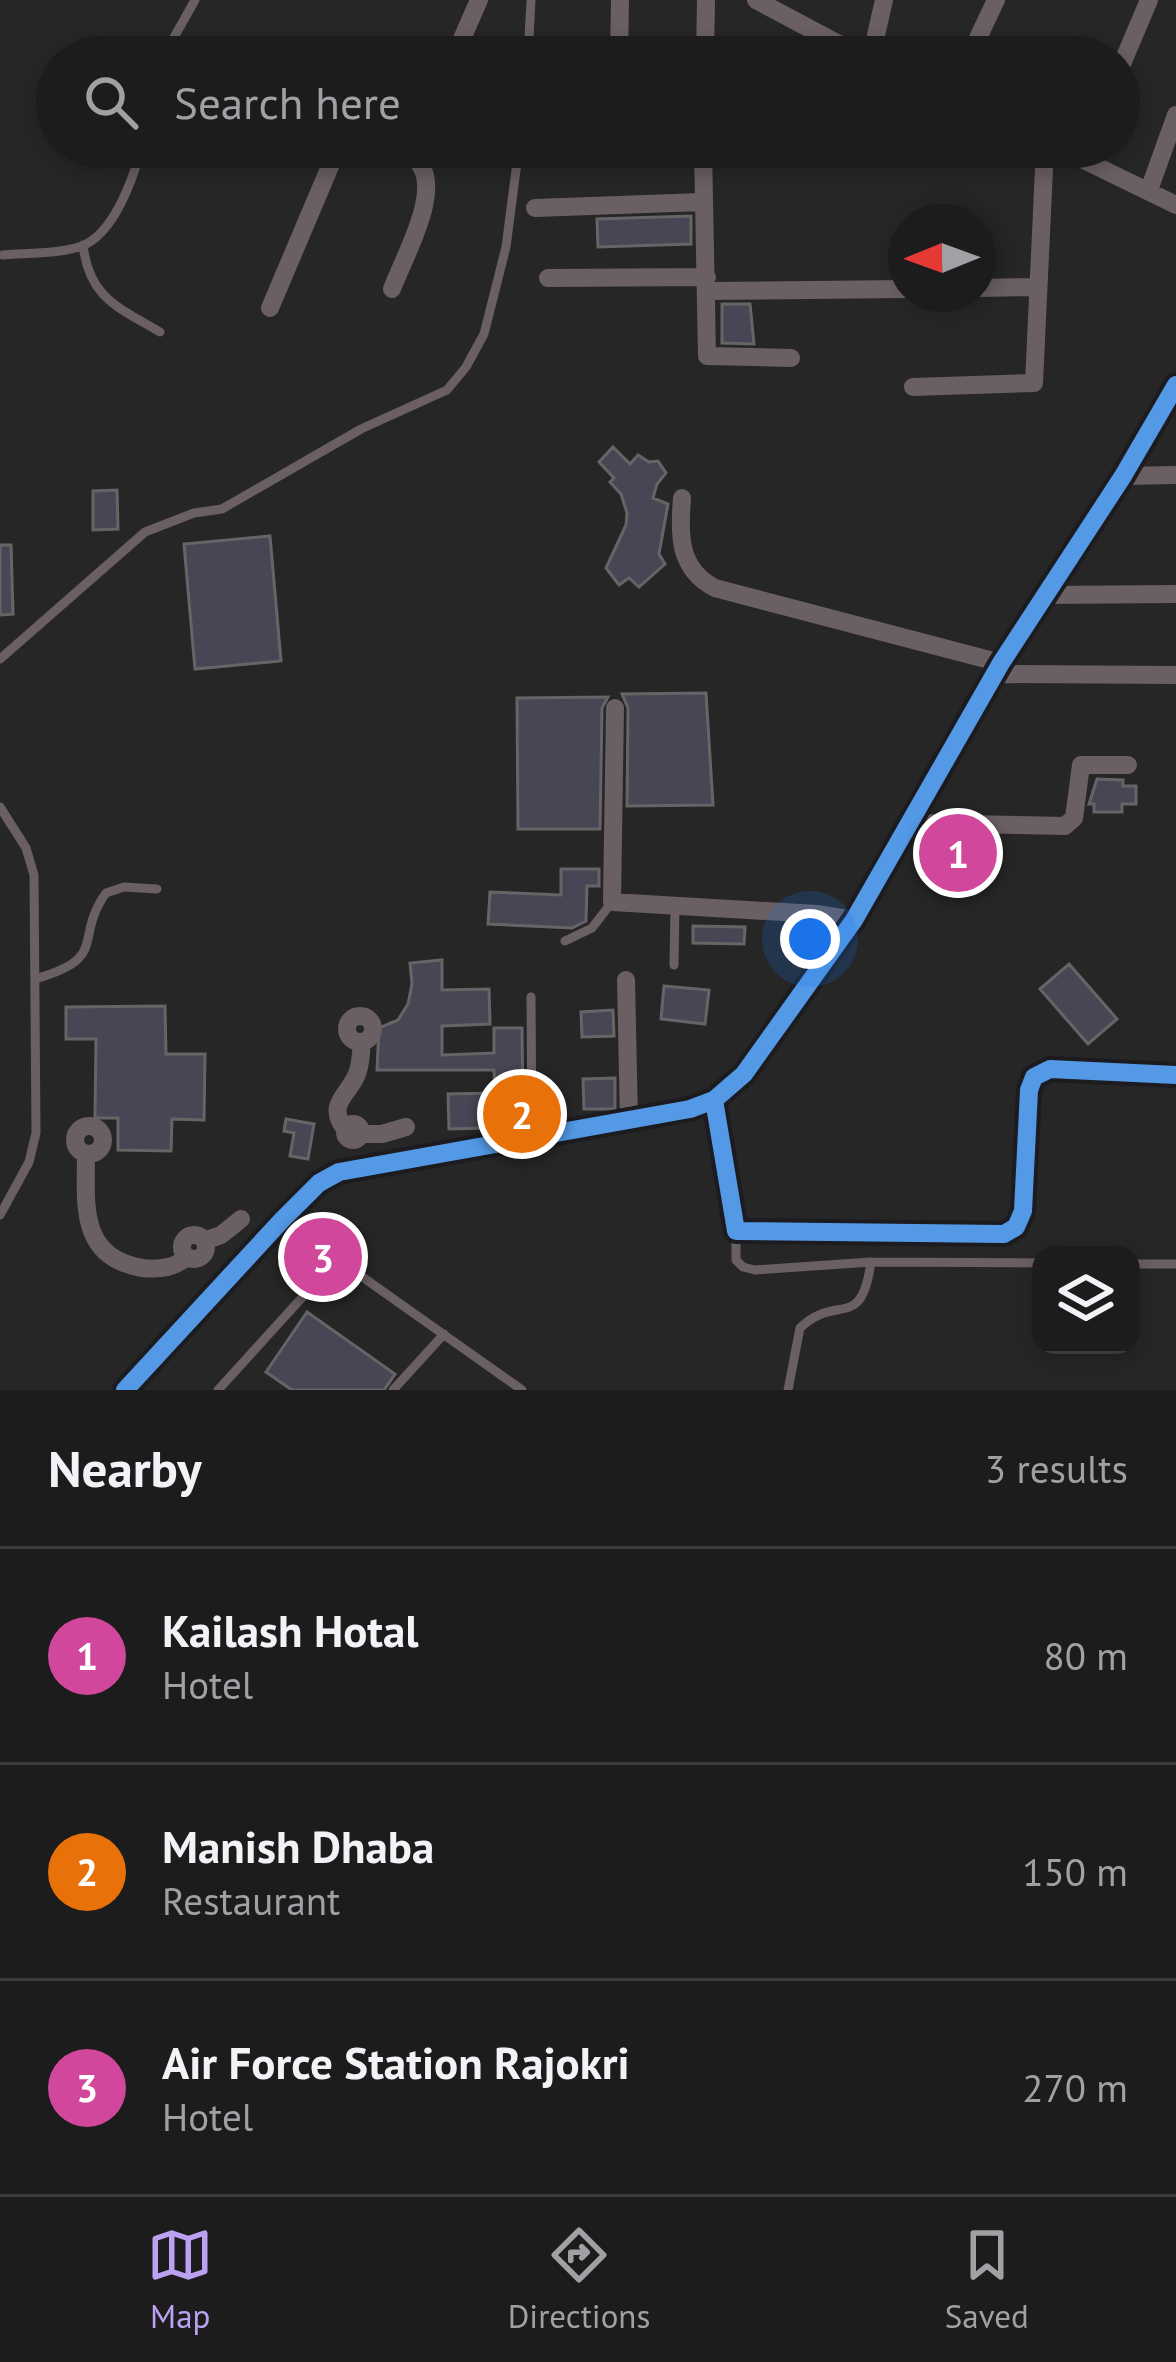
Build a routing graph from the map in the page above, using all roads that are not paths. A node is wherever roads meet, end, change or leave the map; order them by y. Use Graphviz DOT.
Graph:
graph roads {
  1 [pos="195,0"];
  2 [pos="479,0"];
  3 [pos="531,0"];
  4 [pos="620,0"];
  5 [pos="706,0"];
  6 [pos="756,0"];
  7 [pos="884,0"];
  8 [pos="996,0"];
  9 [pos="1150,0"];
  10 [pos="175,36"];
  11 [pos="463,36"];
  12 [pos="529,36"];
  13 [pos="619,36"];
  14 [pos="705,36"];
  15 [pos="812,36"];
  16 [pos="873,36"];
  17 [pos="979,36"];
  18 [pos="1134,36"];
  19 [pos="1176,115"];
  20 [pos="134,168"];
  21 [pos="329,168"];
  22 [pos="424,168"];
  23 [pos="516,168"];
  24 [pos="703,168"];
  25 [pos="1044,168"];
  26 [pos="1111,168"];
  27 [pos="1149,190"];
  28 [pos="702,202"];
  29 [pos="1176,205"];
  30 [pos="535,208"];
  31 [pos="83,245"];
  32 [pos="3,256"];
  33 [pos="548,278"];
  34 [pos="708,284"];
  35 [pos="1037,287"];
  36 [pos="996,288"];
  37 [pos="392,289"];
  38 [pos="888,289"];
  39 [pos="270,308"];
  40 [pos="160,332"];
  41 [pos="791,358"];
  42 [pos="1176,385"];
  43 [pos="913,387"];
  44 [pos="1176,475"];
  45 [pos="1123,476"];
  46 [pos="682,499"];
  47 [pos="1176,594"];
  48 [pos="1042,595"];
  49 [pos="0,659"];
  50 [pos="997,669"];
  51 [pos="1176,675"];
  52 [pos="615,708"];
  53 [pos="1128,764"];
  54 [pos="0,806"];
  55 [pos="912,823"];
  56 [pos="157,889"];
  57 [pos="612,902"];
  58 [pos="675,907"];
  59 [pos="854,920"];
  60 [pos="566,941"];
  61 [pos="674,965"];
  62 [pos="35,979"];
  63 [pos="626,980"];
  64 [pos="531,997"];
  65 [pos="362,1042"];
  66 [pos="1176,1075"];
  67 [pos="714,1100"];
  68 [pos="629,1122"];
  69 [pos="406,1126"];
  70 [pos="353,1134"];
  71 [pos="532,1138"];
  72 [pos="86,1154"];
  73 [pos="339,1172"];
  74 [pos="0,1215"];
  75 [pos="241,1219"];
  76 [pos="282,1220"];
  77 [pos="736,1232"];
  78 [pos="198,1250"];
  79 [pos="339,1257"];
  80 [pos="871,1262"];
  81 [pos="1032,1263"];
  82 [pos="1140,1264"];
  83 [pos="1176,1264"];
  84 [pos="231,1275"];
  85 [pos="444,1334"];
  86 [pos="517,1389"];
  87 [pos="124,1390"];
  88 [pos="218,1390"];
  89 [pos="393,1390"];
  90 [pos="788,1390"];
  1 -- 10 [label="lane"];
  2 -- 11 [label="street"];
  3 -- 12 [label="lane"];
  4 -- 13 [label="street"];
  5 -- 14 [label="street"];
  6 -- 15 [label="street"];
  7 -- 16 [label="street"];
  8 -- 17 [label="street"];
  9 -- 18 [label="street"];
  19 -- 27 [label="street"];
  20 -- 31 [label="lane"];
  21 -- 39 [label="street"];
  22 -- 37 [label="street"];
  23 -- 49 [label="lane"];
  24 -- 28 [label="street"];
  25 -- 35 [label="street"];
  26 -- 27 [label="street"];
  27 -- 29 [label="street"];
  28 -- 30 [label="street"];
  28 -- 34 [label="street"];
  31 -- 32 [label="lane"];
  31 -- 40 [label="lane"];
  33 -- 34 [label="street"];
  34 -- 38 [label="street"];
  34 -- 41 [label="street"];
  35 -- 36 [label="street"];
  35 -- 43 [label="street"];
  42 -- 45 [label="street"];
  44 -- 45 [label="street"];
  45 -- 48 [label="street"];
  46 -- 50 [label="street"];
  47 -- 48 [label="street"];
  48 -- 50 [label="street"];
  50 -- 51 [label="street"];
  50 -- 55 [label="street"];
  52 -- 57 [label="street"];
  53 -- 55 [label="street"];
  54 -- 62 [label="lane"];
  55 -- 59 [label="street"];
  56 -- 62 [label="lane"];
  57 -- 58 [label="street"];
  57 -- 60 [label="lane"];
  58 -- 59 [label="street"];
  58 -- 61 [label="lane"];
  59 -- 67 [label="street"];
  62 -- 74 [label="lane"];
  63 -- 68 [label="street"];
  64 -- 71 [label="lane"];
  65 -- 70 [label="street"];
  66 -- 77 [label="street"];
  67 -- 68 [label="street"];
  67 -- 77 [label="street"];
  68 -- 71 [label="street"];
  69 -- 70 [label="street"];
  70 -- 73 [label="street"];
  71 -- 73 [label="street"];
  72 -- 78 [label="street"];
  73 -- 76 [label="street"];
  75 -- 78 [label="street"];
  76 -- 79 [label="lane"];
  76 -- 84 [label="street"];
  77 -- 80 [label="lane"];
  78 -- 84 [label="street"];
  79 -- 85 [label="lane"];
  79 -- 88 [label="lane"];
  80 -- 81 [label="lane"];
  80 -- 90 [label="lane"];
  82 -- 83 [label="lane"];
  84 -- 87 [label="street"];
  85 -- 86 [label="lane"];
  85 -- 89 [label="lane"];
}
